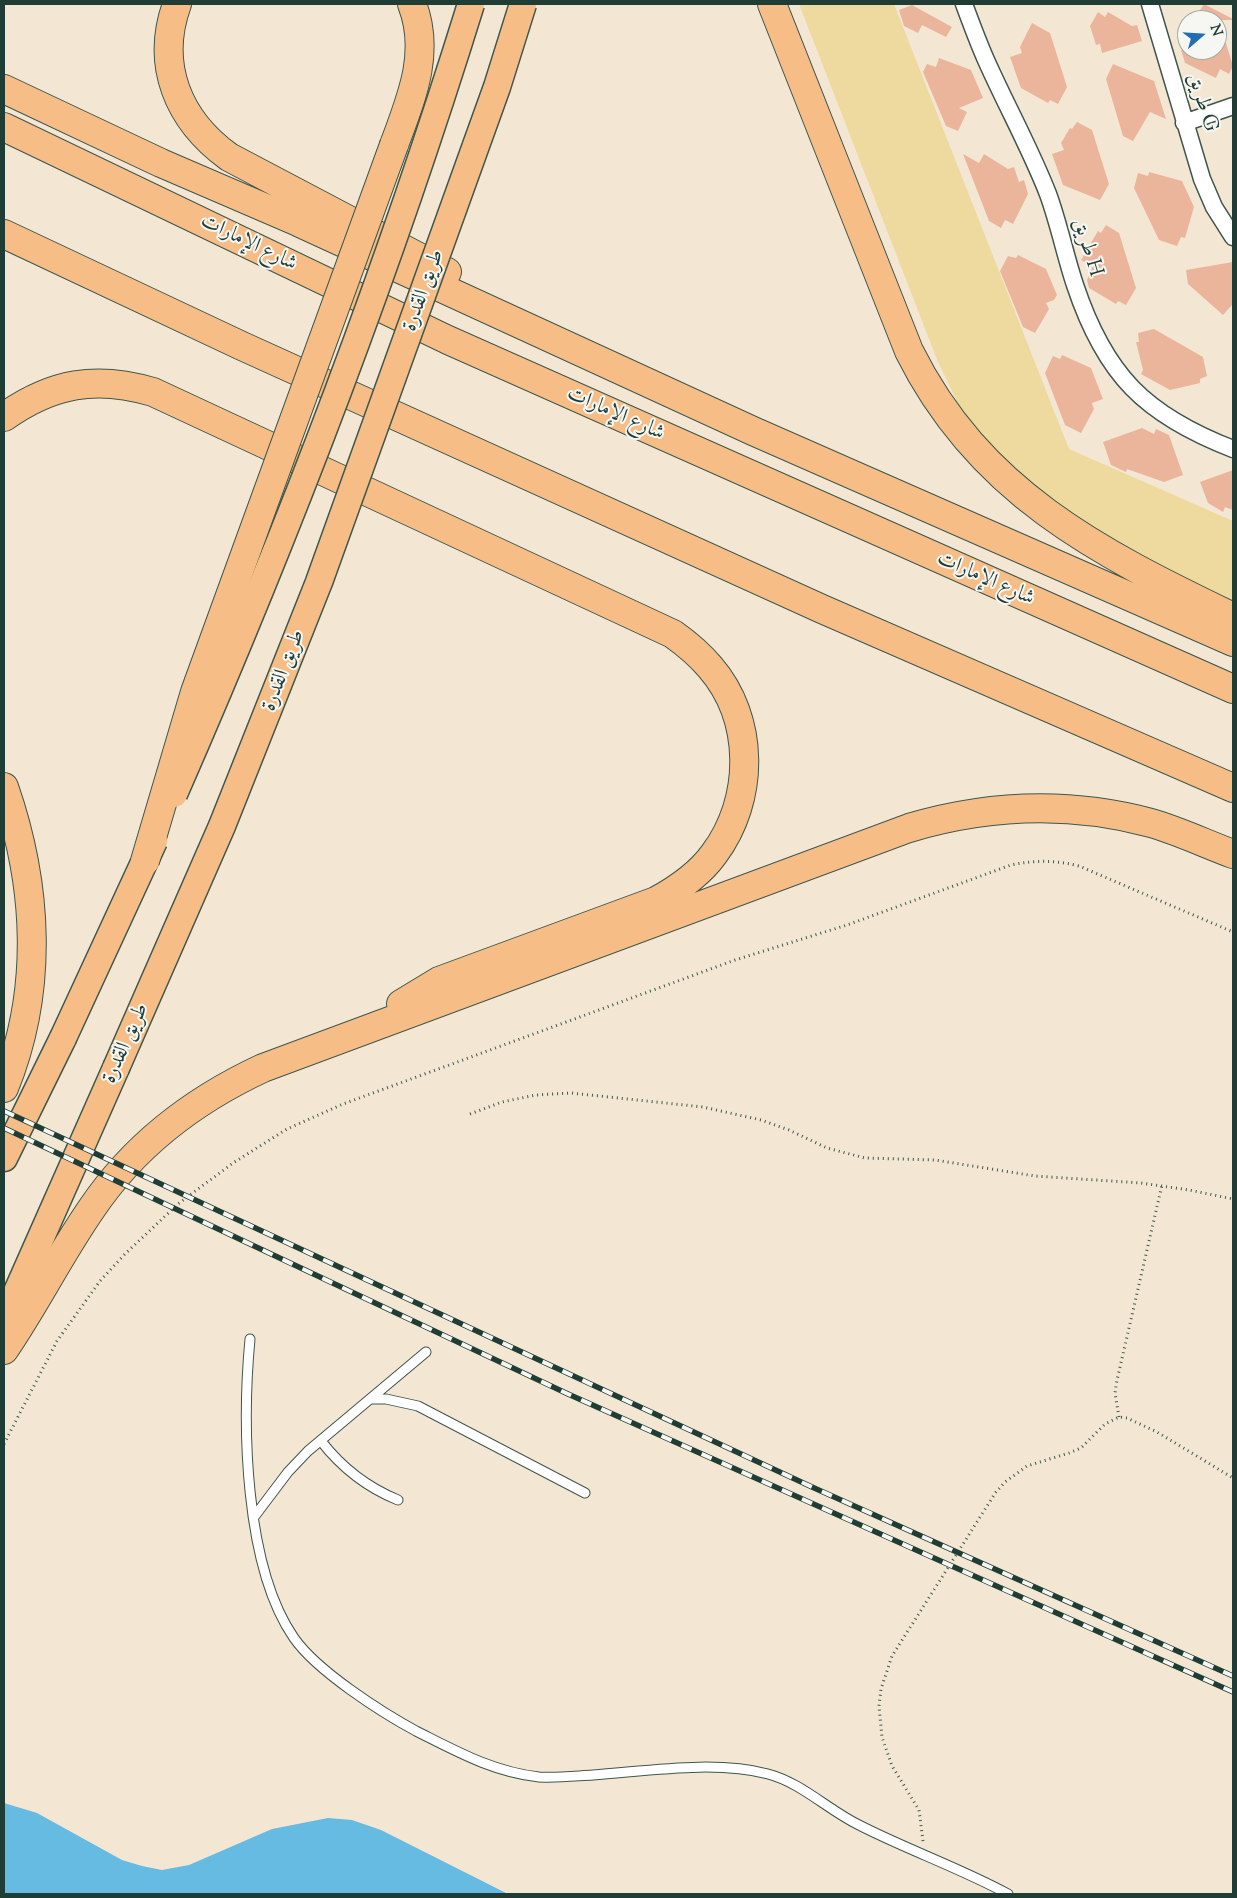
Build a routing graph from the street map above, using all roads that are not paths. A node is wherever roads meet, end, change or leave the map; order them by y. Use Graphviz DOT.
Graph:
graph roads {
  1 [pos="177,4"];
  2 [pos="412,4"];
  3 [pos="471,4"];
  4 [pos="523,4"];
  5 [pos="772,4"];
  6 [pos="964,4"];
  7 [pos="1150,4"];
  8 [pos="4,89"];
  9 [pos="1233,106"];
  10 [pos="1184,123"];
  11 [pos="4,127"];
  12 [pos="4,234"];
  13 [pos="1233,237"];
  14 [pos="4,417"];
  15 [pos="753,431"];
  16 [pos="1233,449"];
  17 [pos="1233,617"];
  18 [pos="1233,642"];
  19 [pos="1233,689"];
  20 [pos="4,787"];
  21 [pos="1233,788"];
  22 [pos="1233,854"];
  23 [pos="145,861"];
  24 [pos="378,1026"];
  25 [pos="4,1088"];
  26 [pos="4,1158"];
  27 [pos="4,1321"];
  28 [pos="250,1339"];
  29 [pos="4,1350"];
  30 [pos="426,1352"];
  31 [pos="370,1399"];
  32 [pos="321,1441"];
  33 [pos="585,1493"];
  34 [pos="398,1500"];
  35 [pos="254,1517"];
  36 [pos="1008,1894"];
  1 -- 15 [label="highway"];
  2 -- 23 [label="highway, bridge"];
  3 -- 23 [label="main road, bridge"];
  4 -- 27 [label="main road, طريق القدرة, bridge"];
  5 -- 17 [label="highway"];
  6 -- 16 [label="street, طريق H"];
  7 -- 10 [label="street, طريق G"];
  8 -- 15 [label="highway"];
  9 -- 10 [label="street"];
  10 -- 13 [label="street, طريق G"];
  11 -- 19 [label="highway, شارع الإمارات"];
  12 -- 21 [label="highway"];
  14 -- 24 [label="highway"];
  15 -- 18 [label="highway"];
  20 -- 25 [label="highway"];
  22 -- 24 [label="highway"];
  23 -- 26 [label="main road, bridge"];
  24 -- 29 [label="highway"];
  28 -- 35 [label="lane"];
  30 -- 31 [label="lane"];
  31 -- 32 [label="lane"];
  31 -- 33 [label="lane"];
  32 -- 34 [label="lane"];
  32 -- 35 [label="lane"];
  35 -- 36 [label="lane"];
}
